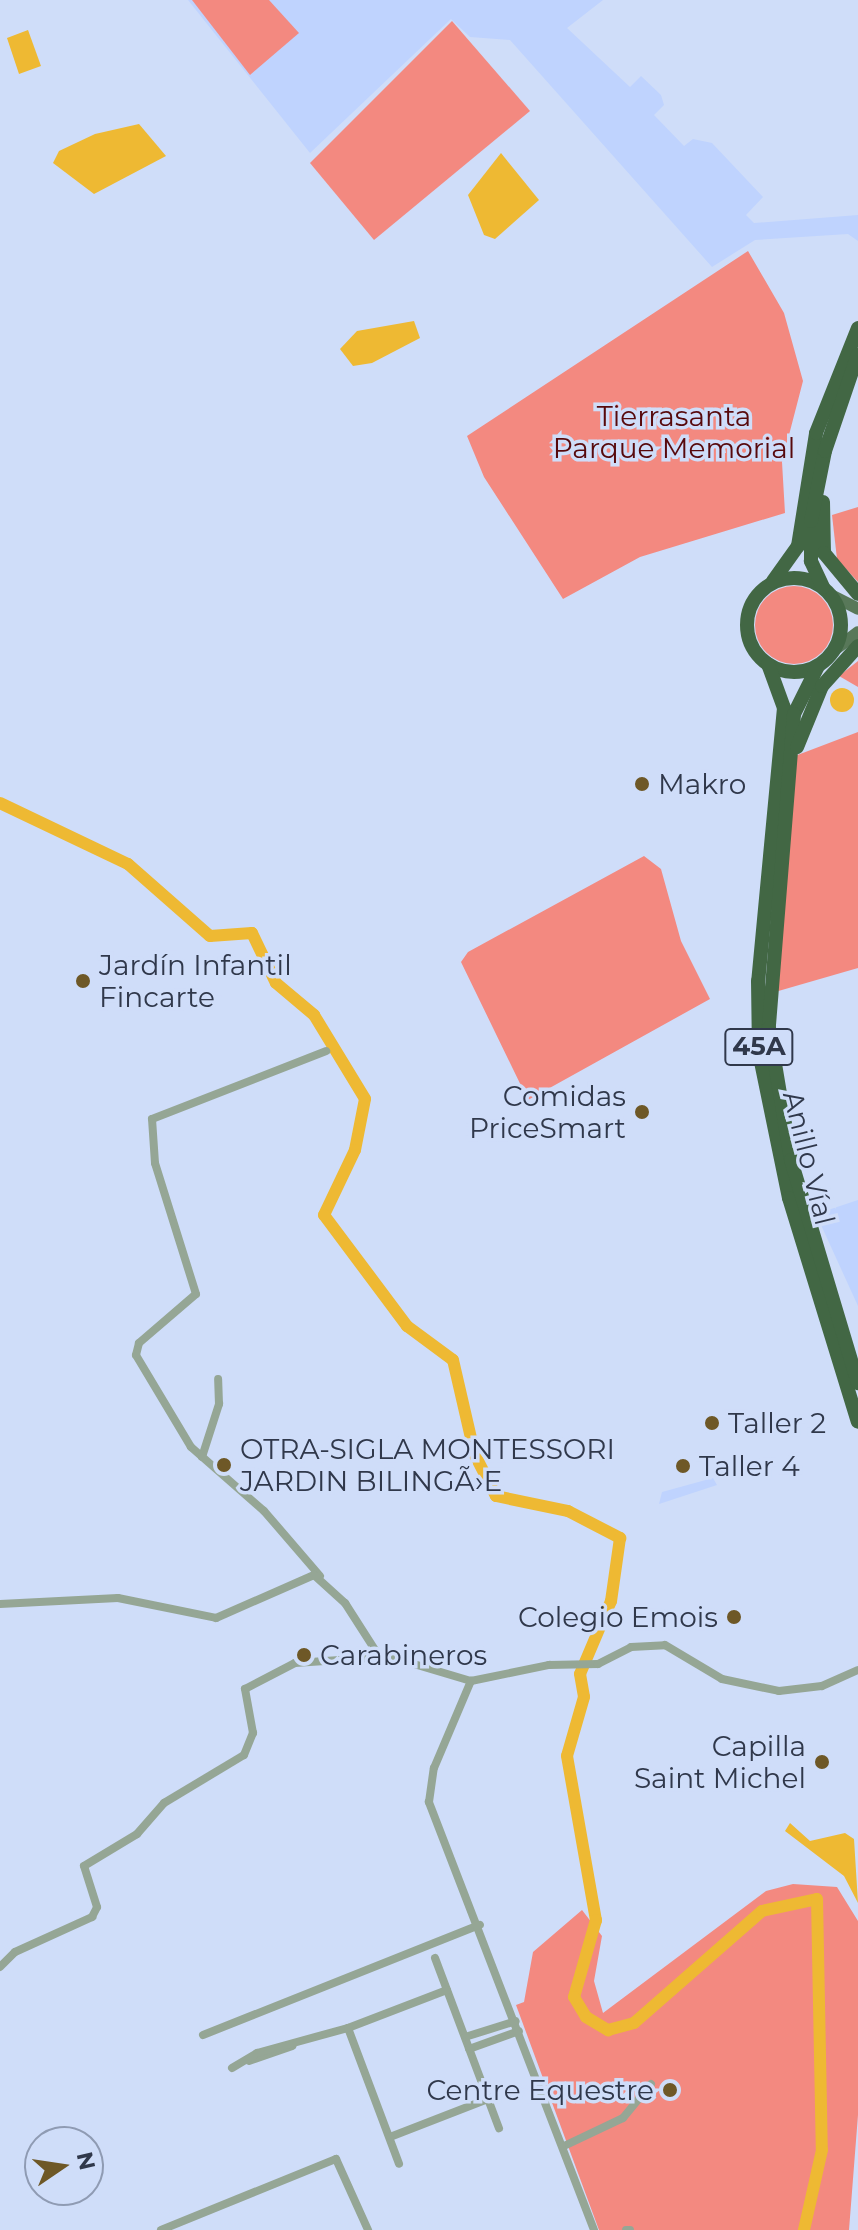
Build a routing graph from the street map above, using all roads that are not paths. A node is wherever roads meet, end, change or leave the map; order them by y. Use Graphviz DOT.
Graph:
graph roads {
  1 [pos="858,328"];
  2 [pos="858,354"];
  3 [pos="822,470"];
  4 [pos="770,584"];
  5 [pos="828,592"];
  6 [pos="858,594"];
  7 [pos="858,609"];
  8 [pos="858,632"];
  9 [pos="858,646"];
  10 [pos="833,651"];
  11 [pos="768,664"];
  12 [pos="818,666"];
  13 [pos="787,782"];
  14 [pos="326,1051"];
  15 [pos="218,1379"];
  16 [pos="858,1383"];
  17 [pos="858,1422"];
  18 [pos="202,1457"];
  19 [pos="320,1576"];
  20 [pos="0,1604"];
  21 [pos="385,1657"];
  22 [pos="858,1670"];
  23 [pos="471,1681"];
  24 [pos="480,1925"];
  25 [pos="435,1958"];
  26 [pos="0,1967"];
  27 [pos="447,1990"];
  28 [pos="516,2021"];
  29 [pos="348,2028"];
  30 [pos="519,2031"];
  31 [pos="203,2035"];
  32 [pos="465,2037"];
  33 [pos="469,2049"];
  34 [pos="232,2068"];
  35 [pos="651,2084"];
  36 [pos="488,2099"];
  37 [pos="499,2128"];
  38 [pos="390,2137"];
  39 [pos="564,2146"];
  40 [pos="399,2164"];
  41 [pos="161,2230"];
  42 [pos="368,2230"];
  43 [pos="594,2230"];
  1 -- 4 [label="highway"];
  2 -- 3 [label="highway"];
  3 -- 5 [label="highway"];
  3 -- 6 [label="highway"];
  4 -- 5 [label="highway"];
  4 -- 11 [label="highway"];
  5 -- 7 [label="main road"];
  5 -- 10 [label="highway"];
  8 -- 10 [label="main road"];
  9 -- 13 [label="highway"];
  10 -- 12 [label="highway"];
  11 -- 12 [label="highway"];
  11 -- 17 [label="highway, Anillo Víal / 45A"];
  12 -- 13 [label="highway, Anillo Víal / 45A"];
  13 -- 16 [label="highway, Anillo Víal / 45A"];
  14 -- 18 [label="street"];
  15 -- 18 [label="street"];
  18 -- 19 [label="street"];
  19 -- 20 [label="street"];
  19 -- 21 [label="street"];
  21 -- 23 [label="street"];
  21 -- 26 [label="street"];
  22 -- 23 [label="street"];
  23 -- 24 [label="street"];
  24 -- 28 [label="street"];
  24 -- 31 [label="street"];
  25 -- 27 [label="street"];
  27 -- 29 [label="street"];
  27 -- 32 [label="street"];
  28 -- 30 [label="street"];
  28 -- 32 [label="street"];
  29 -- 34 [label="street"];
  29 -- 38 [label="street"];
  30 -- 33 [label="street"];
  30 -- 39 [label="street"];
  32 -- 33 [label="street"];
  33 -- 36 [label="street"];
  35 -- 39 [label="street"];
  36 -- 37 [label="street"];
  36 -- 38 [label="street"];
  38 -- 40 [label="street"];
  39 -- 43 [label="street"];
  41 -- 42 [label="street"];
}
